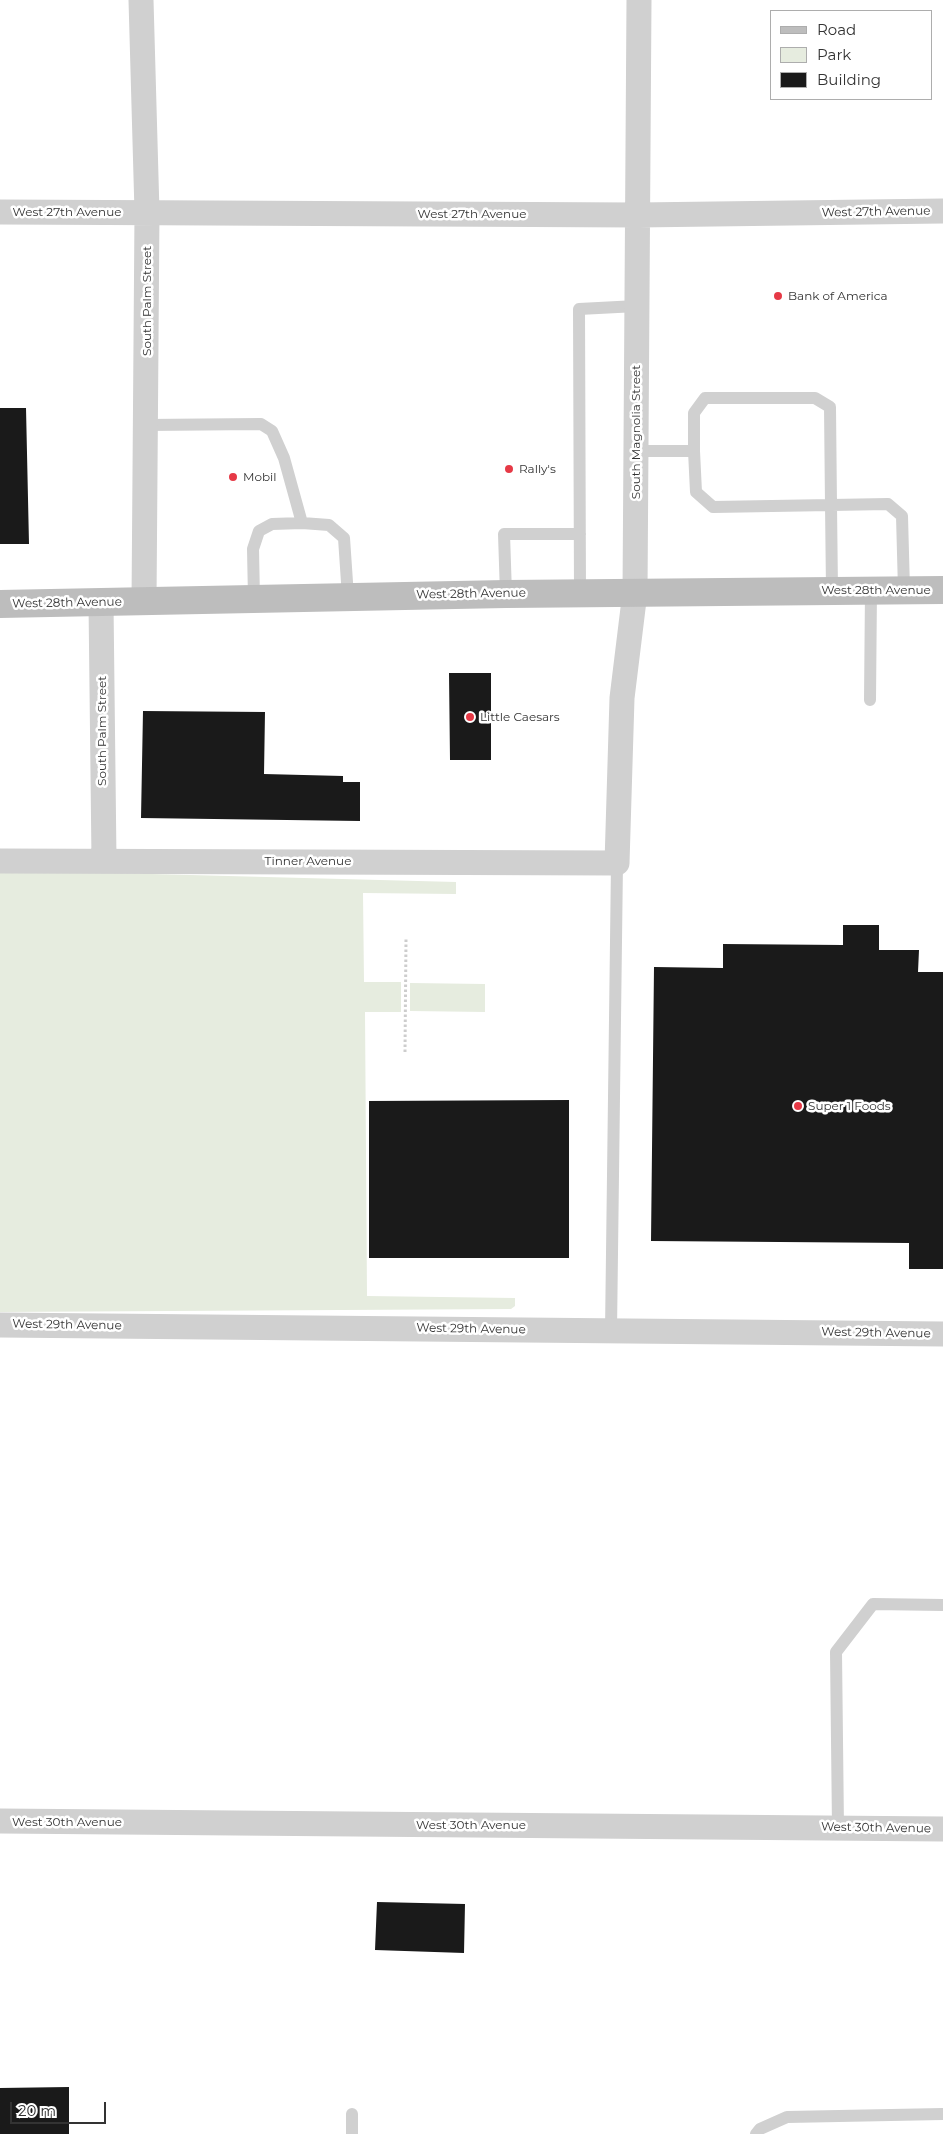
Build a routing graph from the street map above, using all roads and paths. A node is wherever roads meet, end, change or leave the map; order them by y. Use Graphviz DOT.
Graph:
graph roads {
  1 [pos="141,0"];
  2 [pos="639,0"];
  3 [pos="943,211"];
  4 [pos="0,212"];
  5 [pos="147,212"];
  6 [pos="638,216"];
  7 [pos="637,306"];
  8 [pos="146,425"];
  9 [pos="636,451"];
  10 [pos="694,451"];
  11 [pos="831,505"];
  12 [pos="302,523"];
  13 [pos="580,534"];
  14 [pos="832,590"];
  15 [pos="871,590"];
  16 [pos="904,590"];
  17 [pos="943,590"];
  18 [pos="635,592"];
  19 [pos="580,593"];
  20 [pos="506,594"];
  21 [pos="348,597"];
  22 [pos="254,600"];
  23 [pos="144,602"];
  24 [pos="101,603"];
  25 [pos="0,604"];
  26 [pos="870,700"];
  27 [pos="104,860"];
  28 [pos="0,861"];
  29 [pos="617,863"];
  30 [pos="406,939"];
  31 [pos="405,1052"];
  32 [pos="0,1325"];
  33 [pos="611,1331"];
  34 [pos="943,1334"];
  35 [pos="943,1605"];
  36 [pos="0,1821"];
  37 [pos="838,1828"];
  38 [pos="943,1829"];
  39 [pos="352,2114"];
  40 [pos="943,2114"];
  41 [pos="352,2134"];
  42 [pos="756,2134"];
  1 -- 5 [label="street, South Palm Street"];
  2 -- 6 [label="street, South Magnolia Street"];
  3 -- 6 [label="street, West 27th Avenue"];
  4 -- 5 [label="street, West 27th Avenue"];
  5 -- 6 [label="street, West 27th Avenue"];
  5 -- 8 [label="street, South Palm Street"];
  6 -- 7 [label="street, South Magnolia Street"];
  7 -- 9 [label="street, South Magnolia Street"];
  7 -- 13 [label="lane"];
  8 -- 12 [label="lane"];
  8 -- 23 [label="street, South Palm Street"];
  9 -- 10 [label="lane"];
  9 -- 18 [label="street, South Magnolia Street"];
  10 -- 11 [label="lane"];
  10 -- 11 [label="lane"];
  11 -- 14 [label="lane"];
  11 -- 16 [label="lane"];
  12 -- 21 [label="lane"];
  12 -- 22 [label="lane"];
  13 -- 19 [label="lane"];
  13 -- 20 [label="lane"];
  14 -- 15 [label="main road, West 28th Avenue"];
  14 -- 18 [label="main road, West 28th Avenue"];
  15 -- 16 [label="main road, West 28th Avenue"];
  15 -- 26 [label="lane"];
  16 -- 17 [label="main road, West 28th Avenue"];
  18 -- 19 [label="main road, West 28th Avenue"];
  18 -- 29 [label="street, South Magnolia Street"];
  19 -- 20 [label="main road, West 28th Avenue"];
  20 -- 21 [label="main road, West 28th Avenue"];
  21 -- 22 [label="main road, West 28th Avenue"];
  22 -- 23 [label="main road, West 28th Avenue"];
  23 -- 24 [label="main road, West 28th Avenue"];
  24 -- 25 [label="main road, West 28th Avenue"];
  24 -- 27 [label="street, South Palm Street"];
  27 -- 28 [label="street, Tinner Avenue"];
  27 -- 29 [label="street, Tinner Avenue"];
  29 -- 33 [label="lane"];
  30 -- 31 [label="path"];
  32 -- 33 [label="street, West 29th Avenue"];
  33 -- 34 [label="street, West 29th Avenue"];
  35 -- 37 [label="lane"];
  36 -- 37 [label="street, West 30th Avenue"];
  37 -- 38 [label="street, West 30th Avenue"];
  39 -- 41 [label="lane"];
  40 -- 42 [label="lane"];
}
